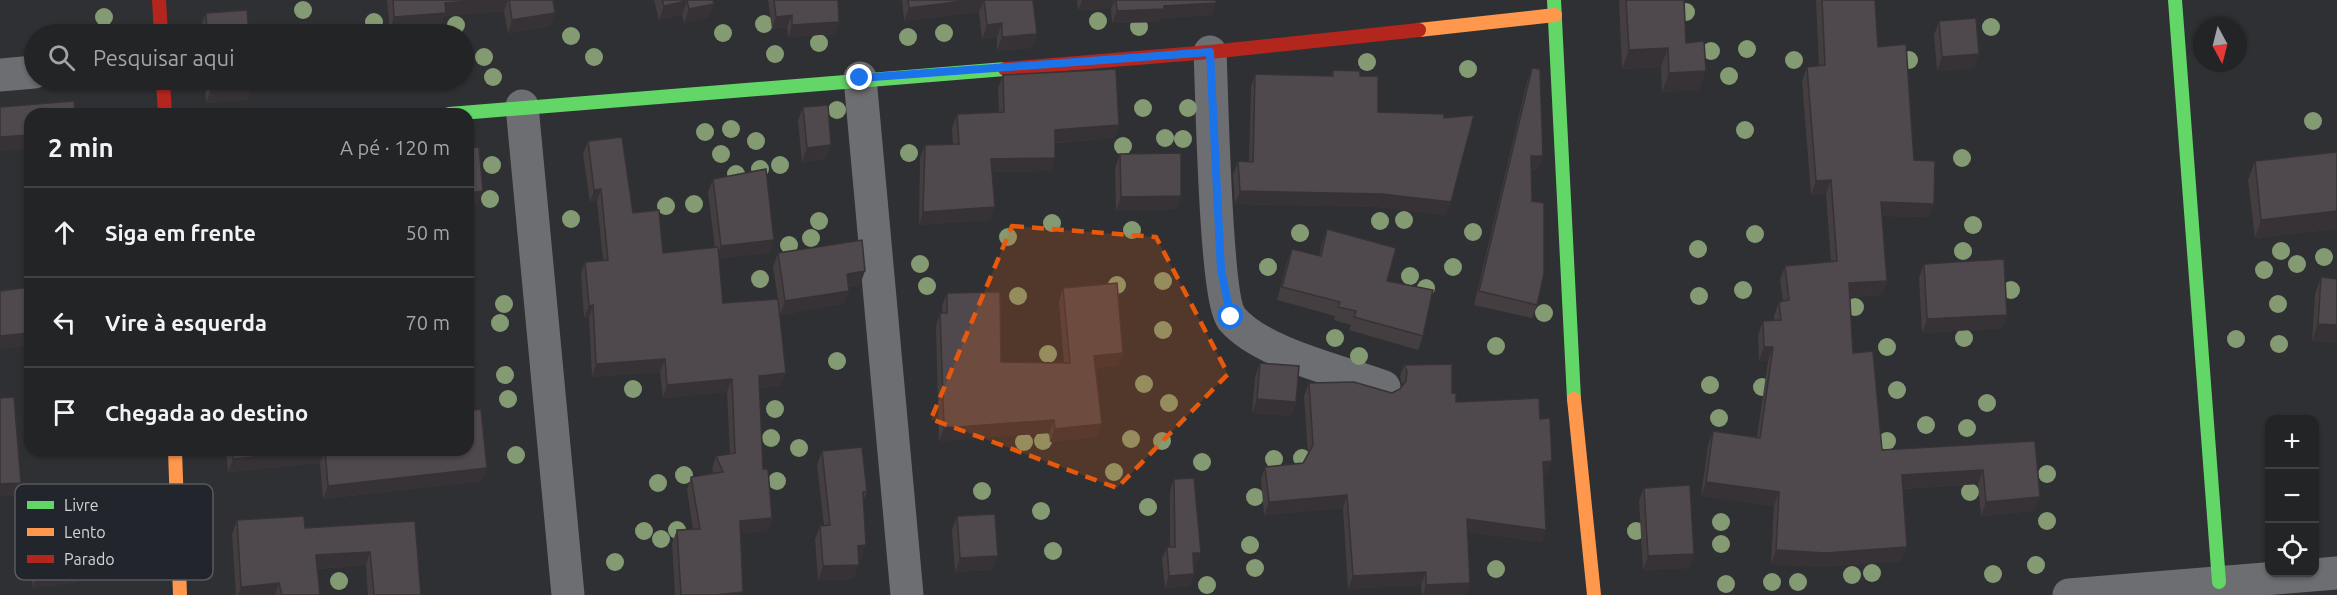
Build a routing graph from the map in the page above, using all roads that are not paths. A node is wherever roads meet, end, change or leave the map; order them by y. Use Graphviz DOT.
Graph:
graph roads {
  1 [pos="159,0"];
  2 [pos="1554,0"];
  3 [pos="2175,0"];
  4 [pos="1555,15"];
  5 [pos="160,24"];
  6 [pos="1210,52"];
  7 [pos="24,73"];
  8 [pos="0,75"];
  9 [pos="860,78"];
  10 [pos="164,90"];
  11 [pos="522,106"];
  12 [pos="165,108"];
  13 [pos="474,111"];
  14 [pos="1384,387"];
  15 [pos="175,456"];
  16 [pos="176,484"];
  17 [pos="179,580"];
  18 [pos="2332,581"];
  19 [pos="2219,582"];
  20 [pos="180,595"];
  21 [pos="568,595"];
  22 [pos="908,595"];
  23 [pos="1594,595"];
  24 [pos="2069,595"];
  1 -- 5 [label="street"];
  2 -- 4 [label="street"];
  3 -- 19 [label="street"];
  4 -- 6 [label="street"];
  4 -- 23 [label="street"];
  6 -- 9 [label="street"];
  6 -- 14 [label="street"];
  7 -- 8 [label="street"];
  9 -- 11 [label="street"];
  9 -- 22 [label="street"];
  10 -- 12 [label="street"];
  11 -- 13 [label="street"];
  11 -- 21 [label="street"];
  15 -- 16 [label="street"];
  17 -- 20 [label="street"];
  18 -- 19 [label="street"];
  19 -- 24 [label="street"];
}
